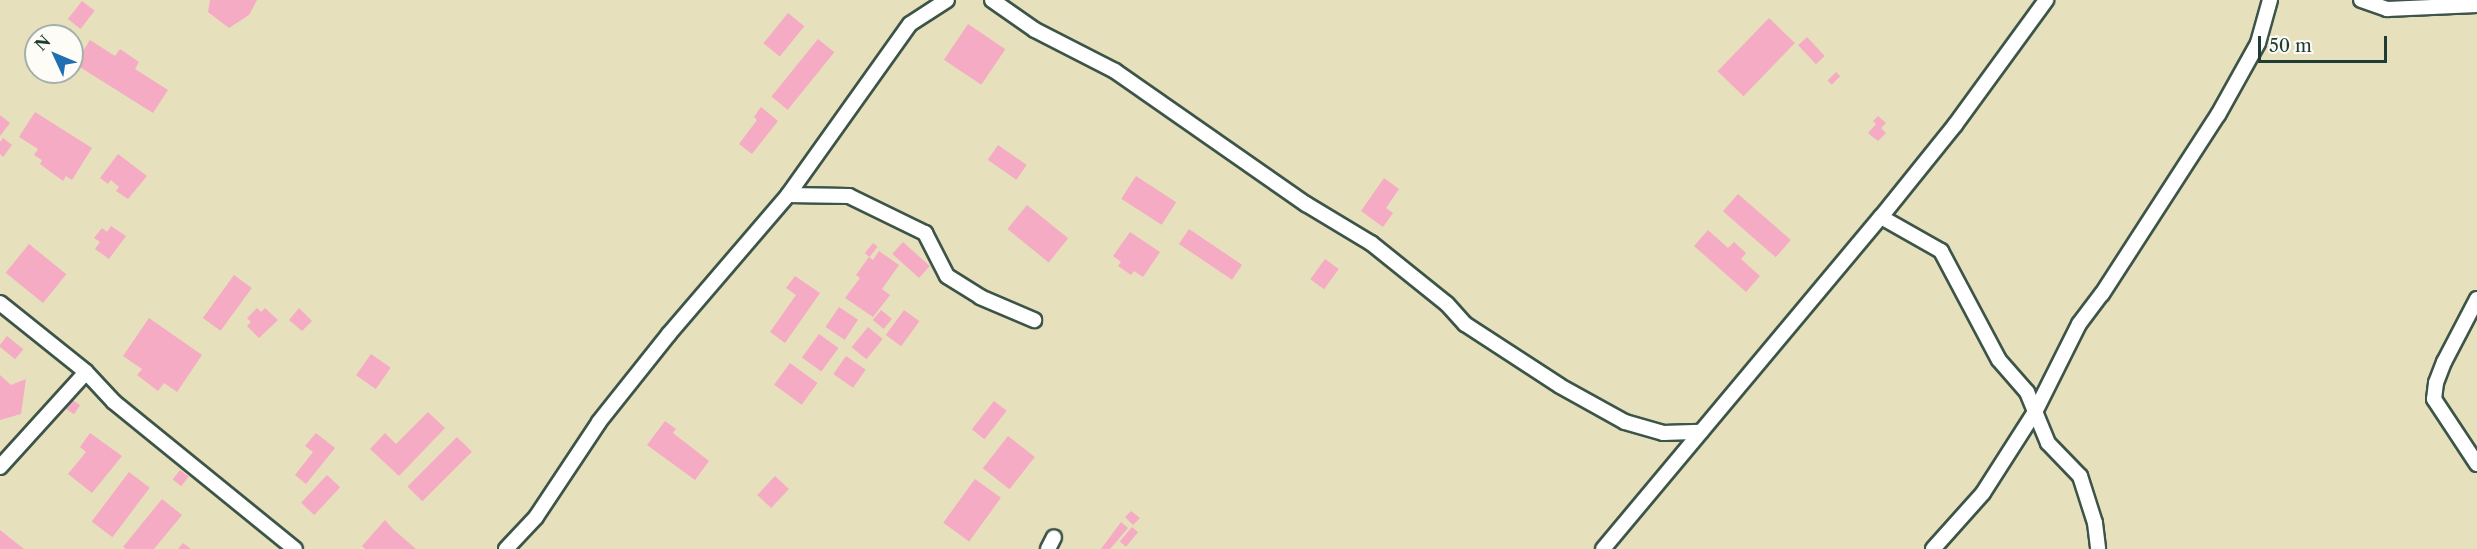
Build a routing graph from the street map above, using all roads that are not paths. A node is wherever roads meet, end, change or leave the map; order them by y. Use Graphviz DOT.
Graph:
graph roads {
  1 [pos="947,0"];
  2 [pos="992,0"];
  3 [pos="2046,0"];
  4 [pos="2270,0"];
  5 [pos="2361,0"];
  6 [pos="2477,5"];
  7 [pos="788,195"];
  8 [pos="1881,217"];
  9 [pos="2477,298"];
  10 [pos="0,303"];
  11 [pos="1034,320"];
  12 [pos="86,372"];
  13 [pos="2036,410"];
  14 [pos="1701,432"];
  15 [pos="2477,464"];
  16 [pos="0,467"];
  17 [pos="296,549"];
  18 [pos="506,549"];
  19 [pos="1603,549"];
  20 [pos="1933,549"];
  21 [pos="2098,549"];
  1 -- 7 [label="street"];
  2 -- 14 [label="street"];
  3 -- 8 [label="street"];
  4 -- 13 [label="street"];
  5 -- 6 [label="street"];
  7 -- 11 [label="street"];
  7 -- 18 [label="street"];
  8 -- 13 [label="street"];
  8 -- 14 [label="street"];
  9 -- 15 [label="street"];
  10 -- 12 [label="street"];
  12 -- 16 [label="street"];
  12 -- 17 [label="street"];
  13 -- 20 [label="street"];
  13 -- 21 [label="street"];
  14 -- 19 [label="street"];
}
